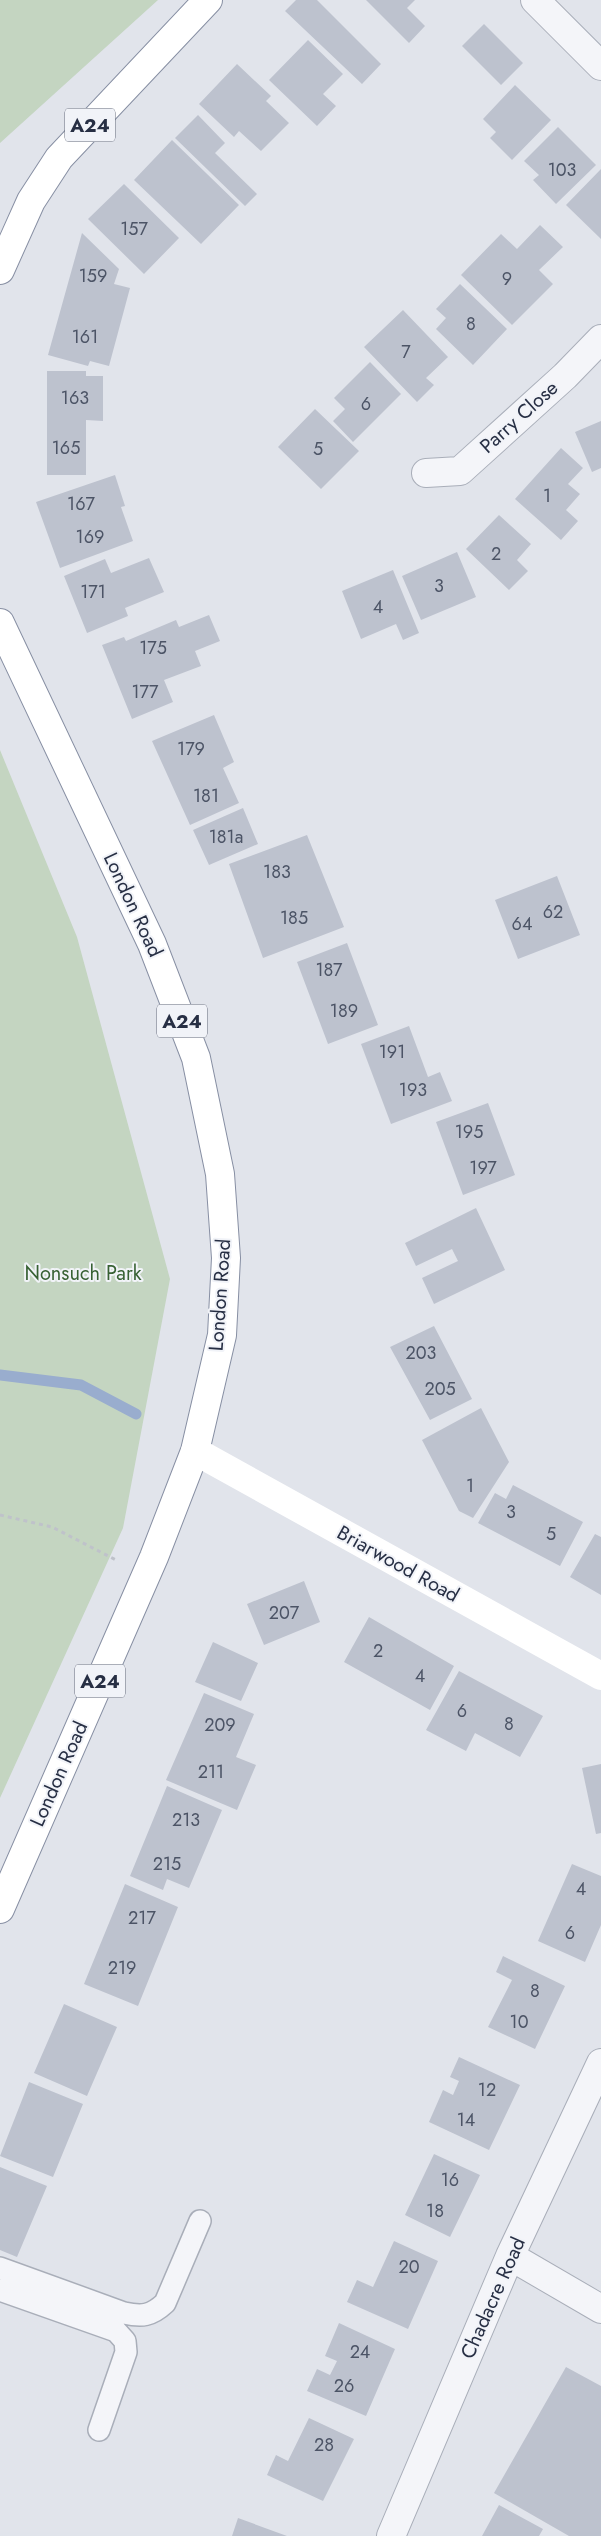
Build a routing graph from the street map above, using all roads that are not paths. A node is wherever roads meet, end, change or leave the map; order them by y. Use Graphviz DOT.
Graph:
graph roads {
  1 [pos="208,0"];
  2 [pos="535,0"];
  3 [pos="601,66"];
  4 [pos="0,270"];
  5 [pos="601,339"];
  6 [pos="426,473"];
  7 [pos="0,623"];
  8 [pos="195,1451"];
  9 [pos="601,1676"];
  10 [pos="0,1909"];
  11 [pos="601,2063"];
  12 [pos="200,2221"];
  13 [pos="510,2256"];
  14 [pos="0,2268"];
  15 [pos="0,2290"];
  16 [pos="601,2309"];
  17 [pos="99,2430"];
  18 [pos="391,2536"];
  1 -- 4 [label="main road, A24"];
  2 -- 3 [label="street"];
  5 -- 6 [label="street, Parry Close"];
  7 -- 8 [label="main road, London Road / A24"];
  8 -- 9 [label="main road, Briarwood Road"];
  8 -- 10 [label="main road, London Road / A24"];
  11 -- 13 [label="street, Chadacre Road"];
  12 -- 14 [label="lane"];
  13 -- 16 [label="street"];
  13 -- 18 [label="street, Chadacre Road"];
  15 -- 17 [label="lane"];
}
